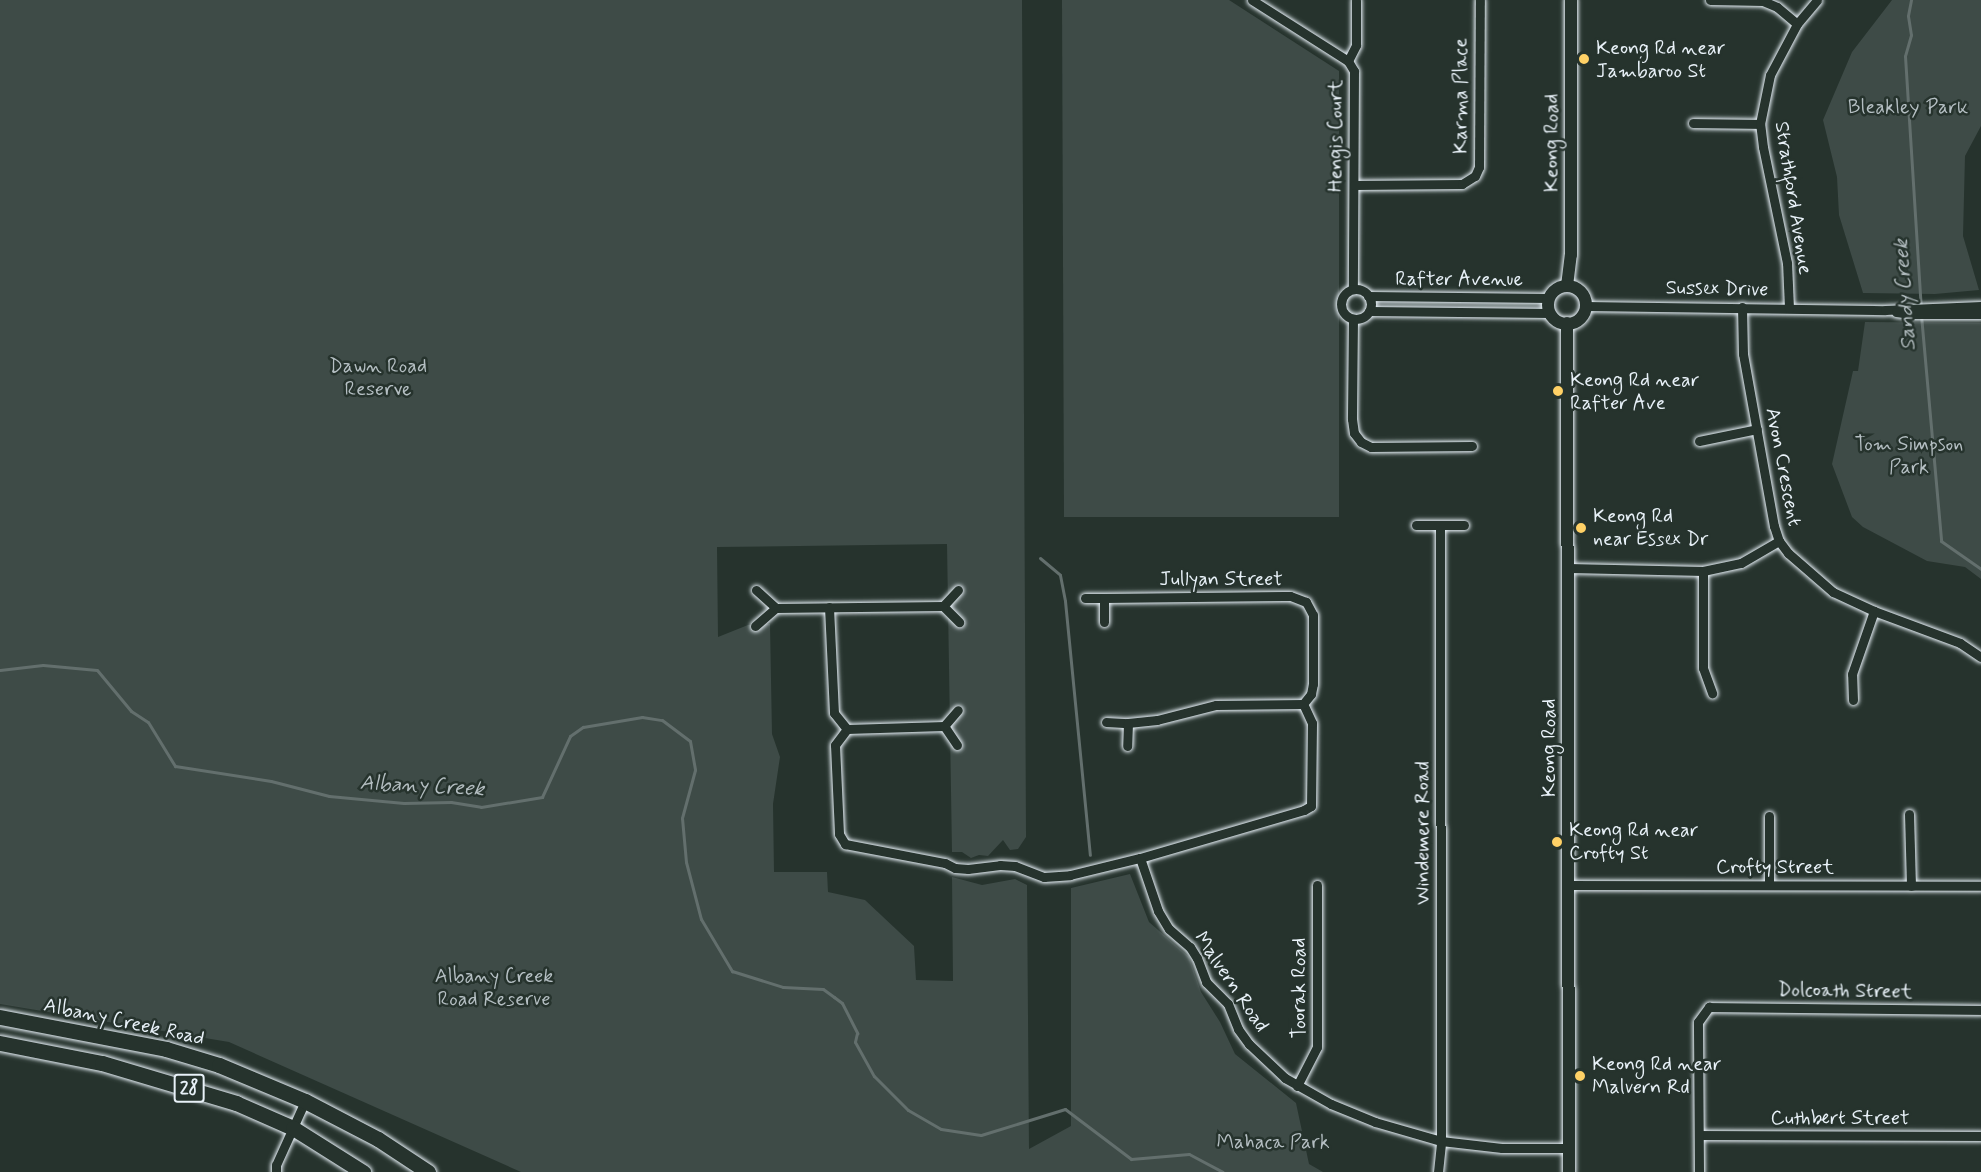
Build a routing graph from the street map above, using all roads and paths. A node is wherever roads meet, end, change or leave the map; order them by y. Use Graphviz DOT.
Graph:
graph roads {
  1 [pos="1252,0"];
  2 [pos="1356,0"];
  3 [pos="1480,0"];
  4 [pos="1571,0"];
  5 [pos="1710,0"];
  6 [pos="1817,0"];
  7 [pos="1797,24"];
  8 [pos="1348,61"];
  9 [pos="1693,123"];
  10 [pos="1761,124"];
  11 [pos="1354,185"];
  12 [pos="1567,286"];
  13 [pos="1353,289"];
  14 [pos="1368,296"];
  15 [pos="1549,298"];
  16 [pos="1585,306"];
  17 [pos="1981,306"];
  18 [pos="1742,307"];
  19 [pos="1789,308"];
  20 [pos="1939,310"];
  21 [pos="1369,311"];
  22 [pos="1550,313"];
  23 [pos="1981,314"];
  24 [pos="1353,319"];
  25 [pos="1568,323"];
  26 [pos="1756,429"];
  27 [pos="1699,441"];
  28 [pos="1472,446"];
  29 [pos="1416,525"];
  30 [pos="1440,525"];
  31 [pos="1464,525"];
  32 [pos="1779,541"];
  33 [pos="1569,568"];
  34 [pos="1703,571"];
  35 [pos="756,590"];
  36 [pos="958,590"];
  37 [pos="1085,598"];
  38 [pos="1104,598"];
  39 [pos="943,606"];
  40 [pos="829,607"];
  41 [pos="776,608"];
  42 [pos="1874,611"];
  43 [pos="959,622"];
  44 [pos="1104,622"];
  45 [pos="755,626"];
  46 [pos="1981,657"];
  47 [pos="1712,693"];
  48 [pos="1853,700"];
  49 [pos="1303,704"];
  50 [pos="958,710"];
  51 [pos="1106,722"];
  52 [pos="1128,723"];
  53 [pos="944,726"];
  54 [pos="847,729"];
  55 [pos="957,745"];
  56 [pos="1127,746"];
  57 [pos="1909,814"];
  58 [pos="1769,816"];
  59 [pos="1140,858"];
  60 [pos="1317,885"];
  61 [pos="1569,885"];
  62 [pos="1769,885"];
  63 [pos="1911,886"];
  64 [pos="1981,886"];
  65 [pos="1981,1010"];
  66 [pos="0,1017"];
  67 [pos="0,1043"];
  68 [pos="1297,1086"];
  69 [pos="305,1101"];
  70 [pos="293,1128"];
  71 [pos="1699,1135"];
  72 [pos="1981,1136"];
  73 [pos="1441,1142"];
  74 [pos="1568,1148"];
  75 [pos="276,1172"];
  76 [pos="363,1172"];
  77 [pos="428,1172"];
  78 [pos="1438,1172"];
  79 [pos="1569,1172"];
  80 [pos="1699,1172"];
  1 -- 8 [label="street, Hengis Court"];
  2 -- 8 [label="street"];
  3 -- 11 [label="street, Karma Place"];
  4 -- 12 [label="street, Keong Road"];
  5 -- 7 [label="street"];
  6 -- 7 [label="street, Strathford Avenue"];
  7 -- 10 [label="street, Strathford Avenue"];
  8 -- 11 [label="street, Hengis Court"];
  9 -- 10 [label="street"];
  10 -- 19 [label="street, Strathford Avenue"];
  11 -- 13 [label="street, Hengis Court"];
  12 -- 15 [label="street"];
  12 -- 16 [label="street"];
  13 -- 14 [label="street, Rafter Avenue"];
  13 -- 24 [label="street"];
  14 -- 15 [label="street, Rafter Avenue"];
  14 -- 21 [label="street, Rafter Avenue"];
  15 -- 22 [label="street"];
  16 -- 18 [label="street, Sussex Drive"];
  16 -- 25 [label="street"];
  17 -- 20 [label="street, Sussex Drive"];
  18 -- 19 [label="street, Sussex Drive"];
  18 -- 26 [label="street, Avon Crescent"];
  19 -- 20 [label="street, Sussex Drive"];
  20 -- 23 [label="street, Sussex Drive"];
  21 -- 22 [label="street, Rafter Avenue"];
  21 -- 24 [label="street, Rafter Avenue"];
  22 -- 25 [label="street"];
  24 -- 28 [label="street"];
  25 -- 33 [label="street, Keong Road"];
  26 -- 27 [label="street"];
  26 -- 32 [label="street, Avon Crescent"];
  29 -- 30 [label="street"];
  30 -- 31 [label="street"];
  30 -- 73 [label="street, Windemere Road"];
  32 -- 34 [label="street"];
  32 -- 42 [label="street, Avon Crescent"];
  33 -- 34 [label="street"];
  33 -- 61 [label="street, Keong Road"];
  34 -- 47 [label="street"];
  35 -- 41 [label="street"];
  36 -- 39 [label="street"];
  37 -- 38 [label="street, Jullyan Street"];
  38 -- 44 [label="street"];
  38 -- 49 [label="street, Jullyan Street"];
  39 -- 40 [label="street"];
  39 -- 43 [label="street"];
  40 -- 41 [label="street"];
  40 -- 54 [label="street"];
  41 -- 45 [label="street"];
  42 -- 46 [label="street, Avon Crescent"];
  42 -- 48 [label="street"];
  49 -- 52 [label="street"];
  49 -- 59 [label="street"];
  50 -- 53 [label="street"];
  51 -- 52 [label="street"];
  52 -- 56 [label="street"];
  53 -- 54 [label="street"];
  53 -- 55 [label="street"];
  54 -- 59 [label="street"];
  57 -- 63 [label="street"];
  58 -- 62 [label="street"];
  59 -- 68 [label="street, Malvern Road"];
  60 -- 68 [label="street, Toorak Road"];
  61 -- 62 [label="street, Crofty Street"];
  61 -- 74 [label="street, Keong Road"];
  62 -- 63 [label="street, Crofty Street"];
  63 -- 64 [label="street, Crofty Street"];
  65 -- 71 [label="street, Dolcoath Street"];
  66 -- 69 [label="main road, Albany Creek Road / 28"];
  67 -- 70 [label="main road, 28"];
  68 -- 73 [label="street, Malvern Road"];
  69 -- 70 [label="street"];
  69 -- 77 [label="main road, Albany Creek Road / 28"];
  70 -- 75 [label="street"];
  70 -- 76 [label="main road, 28"];
  71 -- 72 [label="street, Cuthbert Street"];
  71 -- 80 [label="street"];
  73 -- 74 [label="street, Malvern Road"];
  73 -- 78 [label="street, Windemere Road"];
  74 -- 79 [label="street, Keong Road"];
}
